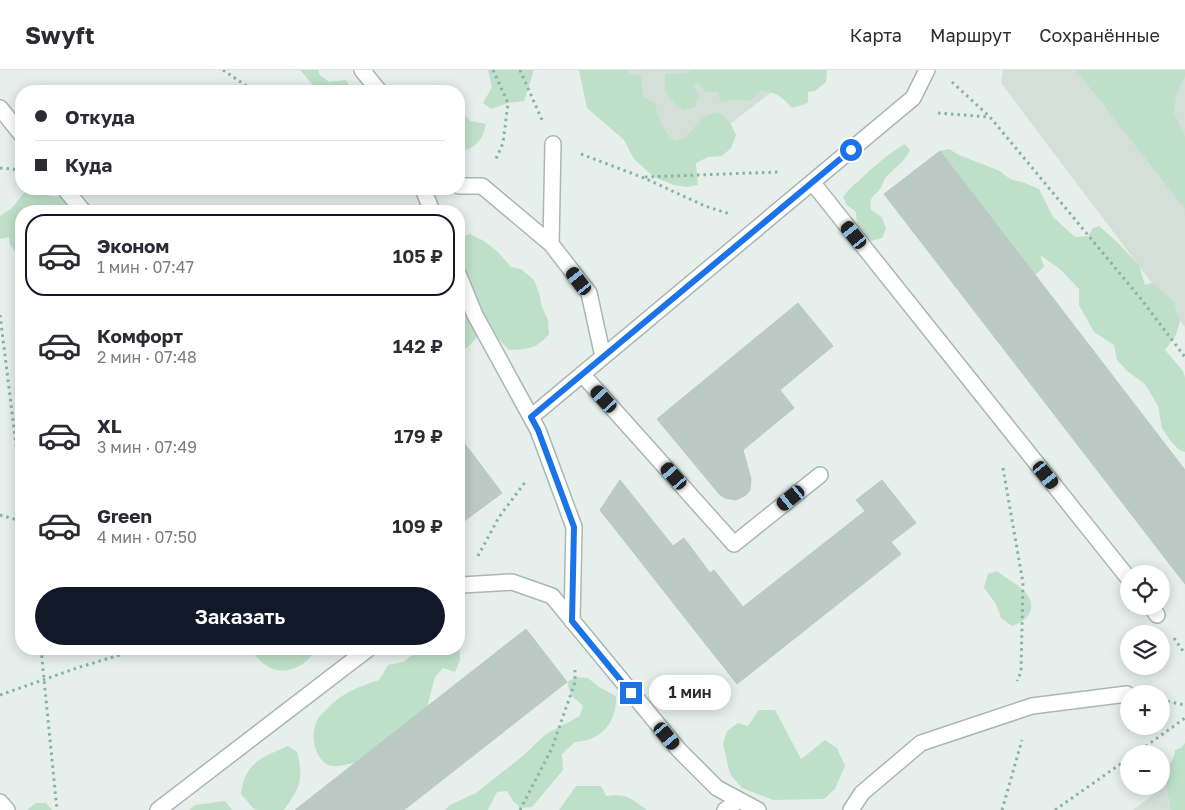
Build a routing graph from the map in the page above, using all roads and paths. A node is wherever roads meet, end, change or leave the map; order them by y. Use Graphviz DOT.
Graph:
graph roads {
  1 [pos="223,70"];
  2 [pos="362,70"];
  3 [pos="493,70"];
  4 [pos="520,70"];
  5 [pos="927,70"];
  6 [pos="946,77"];
  7 [pos="245,85"];
  8 [pos="374,85"];
  9 [pos="0,108"];
  10 [pos="891,117"];
  11 [pos="990,117"];
  12 [pos="15,127"];
  13 [pos="553,144"];
  14 [pos="0,168"];
  15 [pos="15,169"];
  16 [pos="644,178"];
  17 [pos="812,182"];
  18 [pos="465,186"];
  19 [pos="482,186"];
  20 [pos="70,195"];
  21 [pos="78,205"];
  22 [pos="761,225"];
  23 [pos="551,244"];
  24 [pos="465,291"];
  25 [pos="0,315"];
  26 [pos="603,357"];
  27 [pos="1185,357"];
  28 [pos="582,374"];
  29 [pos="531,417"];
  30 [pos="15,436"];
  31 [pos="1002,465"];
  32 [pos="820,475"];
  33 [pos="526,480"];
  34 [pos="0,515"];
  35 [pos="15,519"];
  36 [pos="1120,568"];
  37 [pos="465,576"];
  38 [pos="465,585"];
  39 [pos="572,621"];
  40 [pos="42,655"];
  41 [pos="120,655"];
  42 [pos="360,655"];
  43 [pos="575,667"];
  44 [pos="44,679"];
  45 [pos="0,695"];
  46 [pos="1120,695"];
  47 [pos="1170,702"];
  48 [pos="1185,705"];
  49 [pos="1032,706"];
  50 [pos="997,717"];
  51 [pos="1185,718"];
  52 [pos="1148,745"];
  53 [pos="1120,764"];
  54 [pos="739,800"];
  55 [pos="0,802"];
  56 [pos="7,810"];
  57 [pos="57,810"];
  58 [pos="158,810"];
  59 [pos="520,810"];
  60 [pos="725,810"];
  61 [pos="758,810"];
  62 [pos="851,810"];
  63 [pos="1002,810"];
  64 [pos="1055,810"];
  1 -- 7 [label="path"];
  2 -- 8 [label="lane"];
  3 -- 19 [label="path"];
  4 -- 13 [label="path"];
  5 -- 10 [label="lane"];
  6 -- 11 [label="path"];
  9 -- 12 [label="lane"];
  10 -- 11 [label="path"];
  10 -- 17 [label="lane"];
  11 -- 27 [label="path"];
  13 -- 16 [label="path"];
  13 -- 23 [label="lane"];
  14 -- 15 [label="path"];
  16 -- 17 [label="path"];
  16 -- 22 [label="path"];
  17 -- 22 [label="lane"];
  17 -- 36 [label="lane"];
  18 -- 19 [label="lane"];
  19 -- 23 [label="lane"];
  20 -- 21 [label="lane"];
  22 -- 26 [label="lane"];
  23 -- 26 [label="lane"];
  24 -- 29 [label="lane"];
  25 -- 30 [label="path"];
  26 -- 28 [label="lane"];
  28 -- 29 [label="lane"];
  28 -- 32 [label="lane"];
  29 -- 39 [label="lane"];
  31 -- 50 [label="path"];
  33 -- 37 [label="path"];
  34 -- 35 [label="path"];
  38 -- 39 [label="lane"];
  39 -- 54 [label="lane"];
  40 -- 44 [label="path"];
  41 -- 44 [label="path"];
  42 -- 58 [label="lane"];
  43 -- 59 [label="path"];
  44 -- 45 [label="path"];
  44 -- 57 [label="path"];
  46 -- 49 [label="lane"];
  47 -- 48 [label="path"];
  49 -- 50 [label="lane"];
  49 -- 63 [label="path"];
  50 -- 62 [label="lane"];
  51 -- 52 [label="path"];
  53 -- 64 [label="path"];
  54 -- 60 [label="lane"];
  54 -- 61 [label="lane"];
  55 -- 56 [label="lane"];
}
